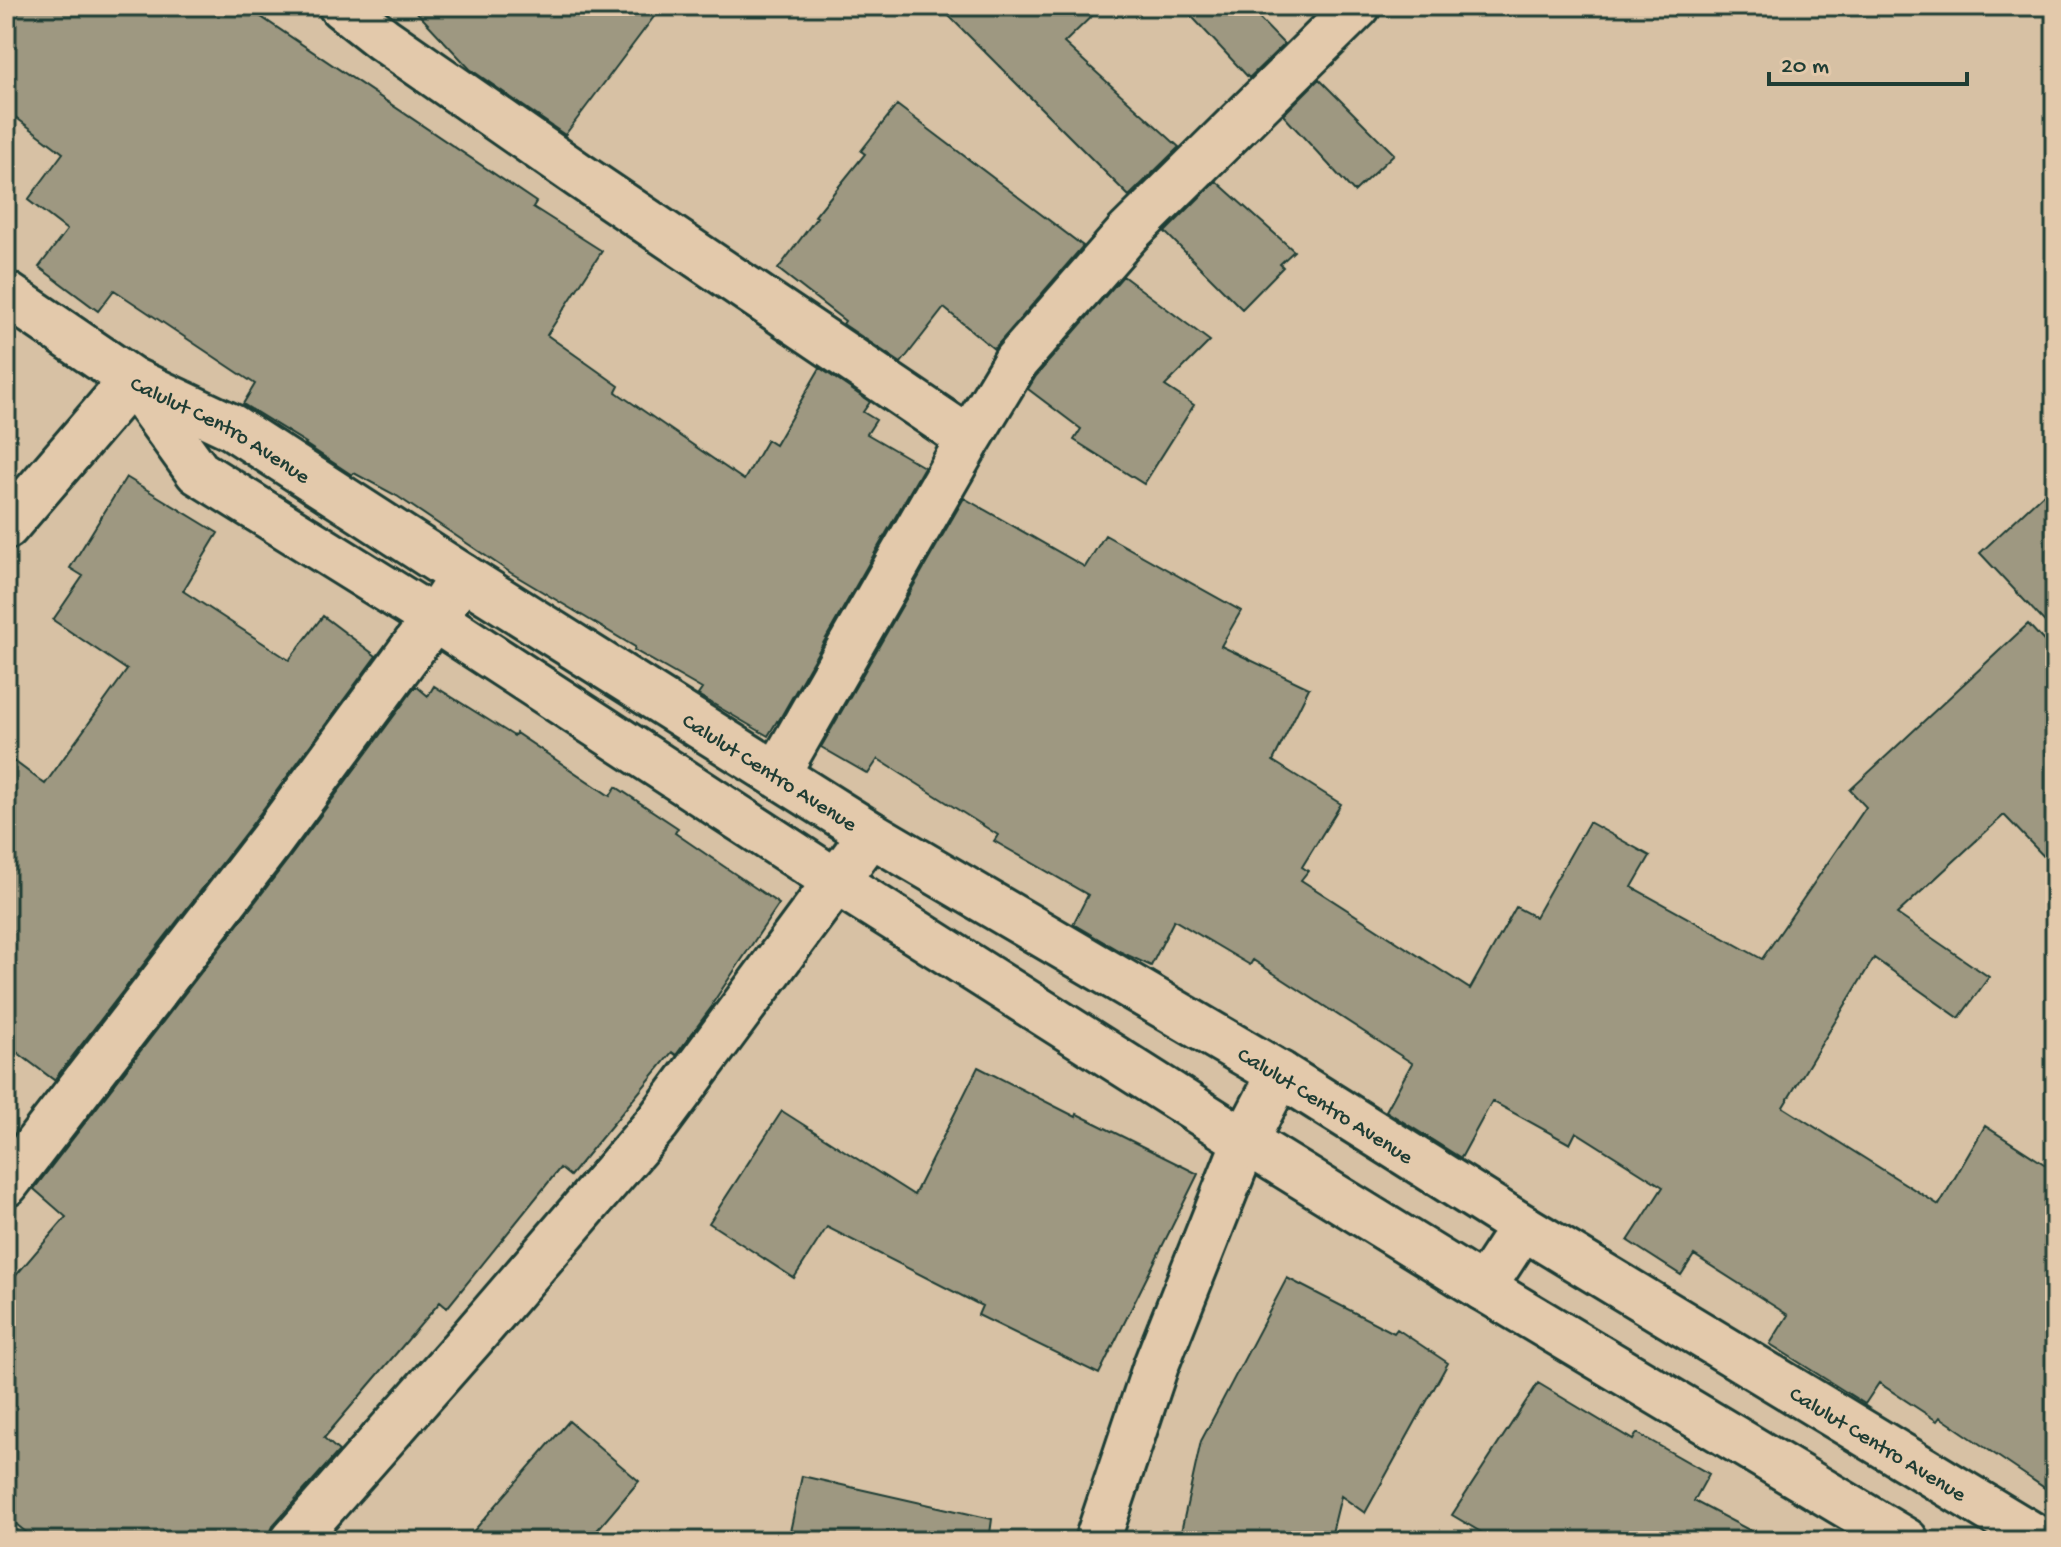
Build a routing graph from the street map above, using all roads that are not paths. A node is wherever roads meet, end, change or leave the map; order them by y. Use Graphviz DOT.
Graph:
graph roads {
  1 [pos="341,6"];
  2 [pos="1340,12"];
  3 [pos="6,294"];
  4 [pos="132,380"];
  5 [pos="969,439"];
  6 [pos="6,527"];
  7 [pos="462,576"];
  8 [pos="434,619"];
  9 [pos="777,774"];
  10 [pos="871,834"];
  11 [pos="837,882"];
  12 [pos="1280,1074"];
  13 [pos="1245,1141"];
  14 [pos="6,1184"];
  15 [pos="1523,1227"];
  16 [pos="1483,1288"];
  17 [pos="2055,1525"];
  18 [pos="293,1541"];
  19 [pos="1097,1541"];
  20 [pos="1906,1541"];
  21 [pos="2044,1541"];
  1 -- 5 [label="main road"];
  2 -- 5 [label="main road"];
  3 -- 4 [label="main road"];
  4 -- 6 [label="main road"];
  4 -- 7 [label="main road, Calulut Centro Avenue"];
  4 -- 8 [label="main road, Calulut Centro Avenue"];
  5 -- 9 [label="main road"];
  7 -- 8 [label="main road"];
  7 -- 9 [label="main road, Calulut Centro Avenue"];
  8 -- 11 [label="main road, Calulut Centro Avenue"];
  8 -- 14 [label="main road"];
  9 -- 10 [label="main road, Calulut Centro Avenue"];
  10 -- 11 [label="main road"];
  10 -- 12 [label="main road, Calulut Centro Avenue"];
  11 -- 13 [label="main road, Calulut Centro Avenue"];
  11 -- 18 [label="main road"];
  12 -- 13 [label="main road"];
  12 -- 15 [label="main road, Calulut Centro Avenue"];
  13 -- 16 [label="main road, Calulut Centro Avenue"];
  13 -- 19 [label="main road"];
  15 -- 16 [label="main road"];
  15 -- 21 [label="main road, Calulut Centro Avenue"];
  16 -- 20 [label="main road, Calulut Centro Avenue"];
  17 -- 21 [label="main road"];
}
